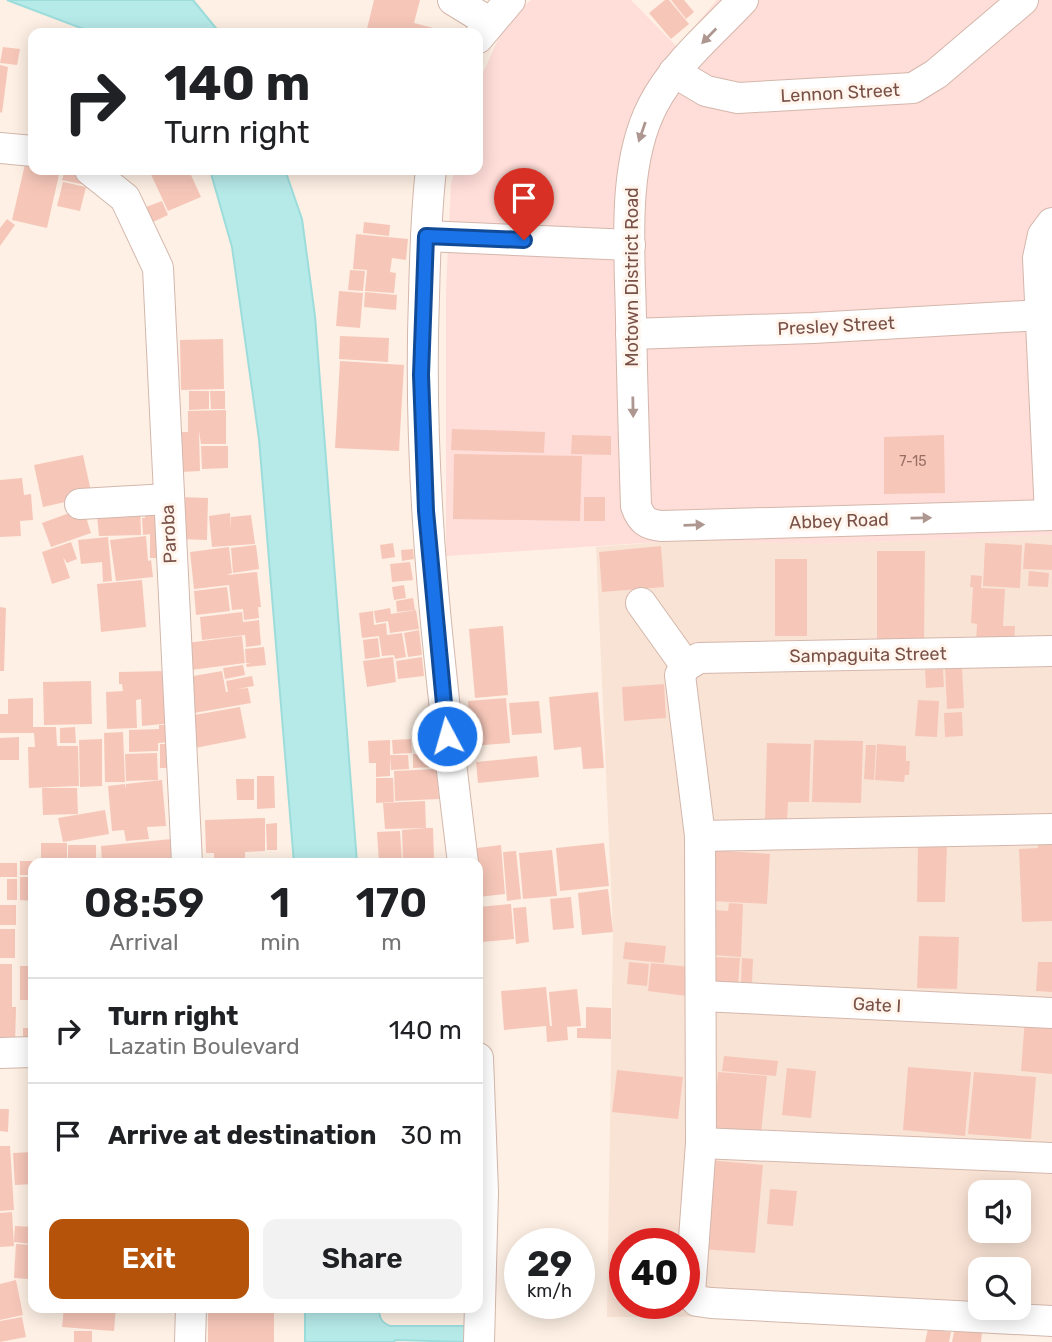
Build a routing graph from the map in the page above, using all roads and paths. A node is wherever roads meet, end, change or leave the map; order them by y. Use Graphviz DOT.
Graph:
graph roads {
  1 [pos="453,0"];
  2 [pos="510,0"];
  3 [pos="743,0"];
  4 [pos="1023,0"];
  5 [pos="482,28"];
  6 [pos="484,30"];
  7 [pos="674,72"];
  8 [pos="0,148"];
  9 [pos="28,151"];
  10 [pos="96,175"];
  11 [pos="431,175"];
  12 [pos="1052,223"];
  13 [pos="426,236"];
  14 [pos="629,245"];
  15 [pos="1041,315"];
  16 [pos="631,334"];
  17 [pos="167,499"];
  18 [pos="80,504"];
  19 [pos="636,506"];
  20 [pos="1051,515"];
  21 [pos="640,603"];
  22 [pos="1052,651"];
  23 [pos="685,666"];
  24 [pos="1052,829"];
  25 [pos="700,836"];
  26 [pos="187,858"];
  27 [pos="462,858"];
  28 [pos="702,996"];
  29 [pos="1052,1013"];
  30 [pos="28,1052"];
  31 [pos="0,1053"];
  32 [pos="701,1143"];
  33 [pos="1052,1158"];
  34 [pos="191,1313"];
  35 [pos="480,1313"];
  36 [pos="1052,1321"];
  37 [pos="190,1342"];
  38 [pos="479,1342"];
  1 -- 5 [label="street"];
  2 -- 6 [label="street"];
  3 -- 7 [label="street, Motown District Road, one-way"];
  4 -- 7 [label="street, Lennon Street"];
  7 -- 14 [label="street, Motown District Road, one-way"];
  8 -- 9 [label="street"];
  10 -- 17 [label="street, Paroba"];
  11 -- 13 [label="street"];
  12 -- 15 [label="street"];
  13 -- 14 [label="street"];
  13 -- 27 [label="street"];
  14 -- 16 [label="street, Motown District Road"];
  15 -- 16 [label="street, Presley Street"];
  15 -- 20 [label="street"];
  16 -- 19 [label="street, Motown District Road, one-way"];
  17 -- 18 [label="street"];
  17 -- 26 [label="street, Paroba"];
  19 -- 20 [label="street, Abbey Road, one-way"];
  21 -- 23 [label="street"];
  22 -- 23 [label="street, Sampaguita Street"];
  23 -- 25 [label="street"];
  24 -- 25 [label="street"];
  25 -- 28 [label="street"];
  28 -- 29 [label="street, Gate I"];
  28 -- 32 [label="street"];
  30 -- 31 [label="street"];
  32 -- 33 [label="street"];
  32 -- 36 [label="street"];
  34 -- 37 [label="street"];
  35 -- 38 [label="street"];
}
